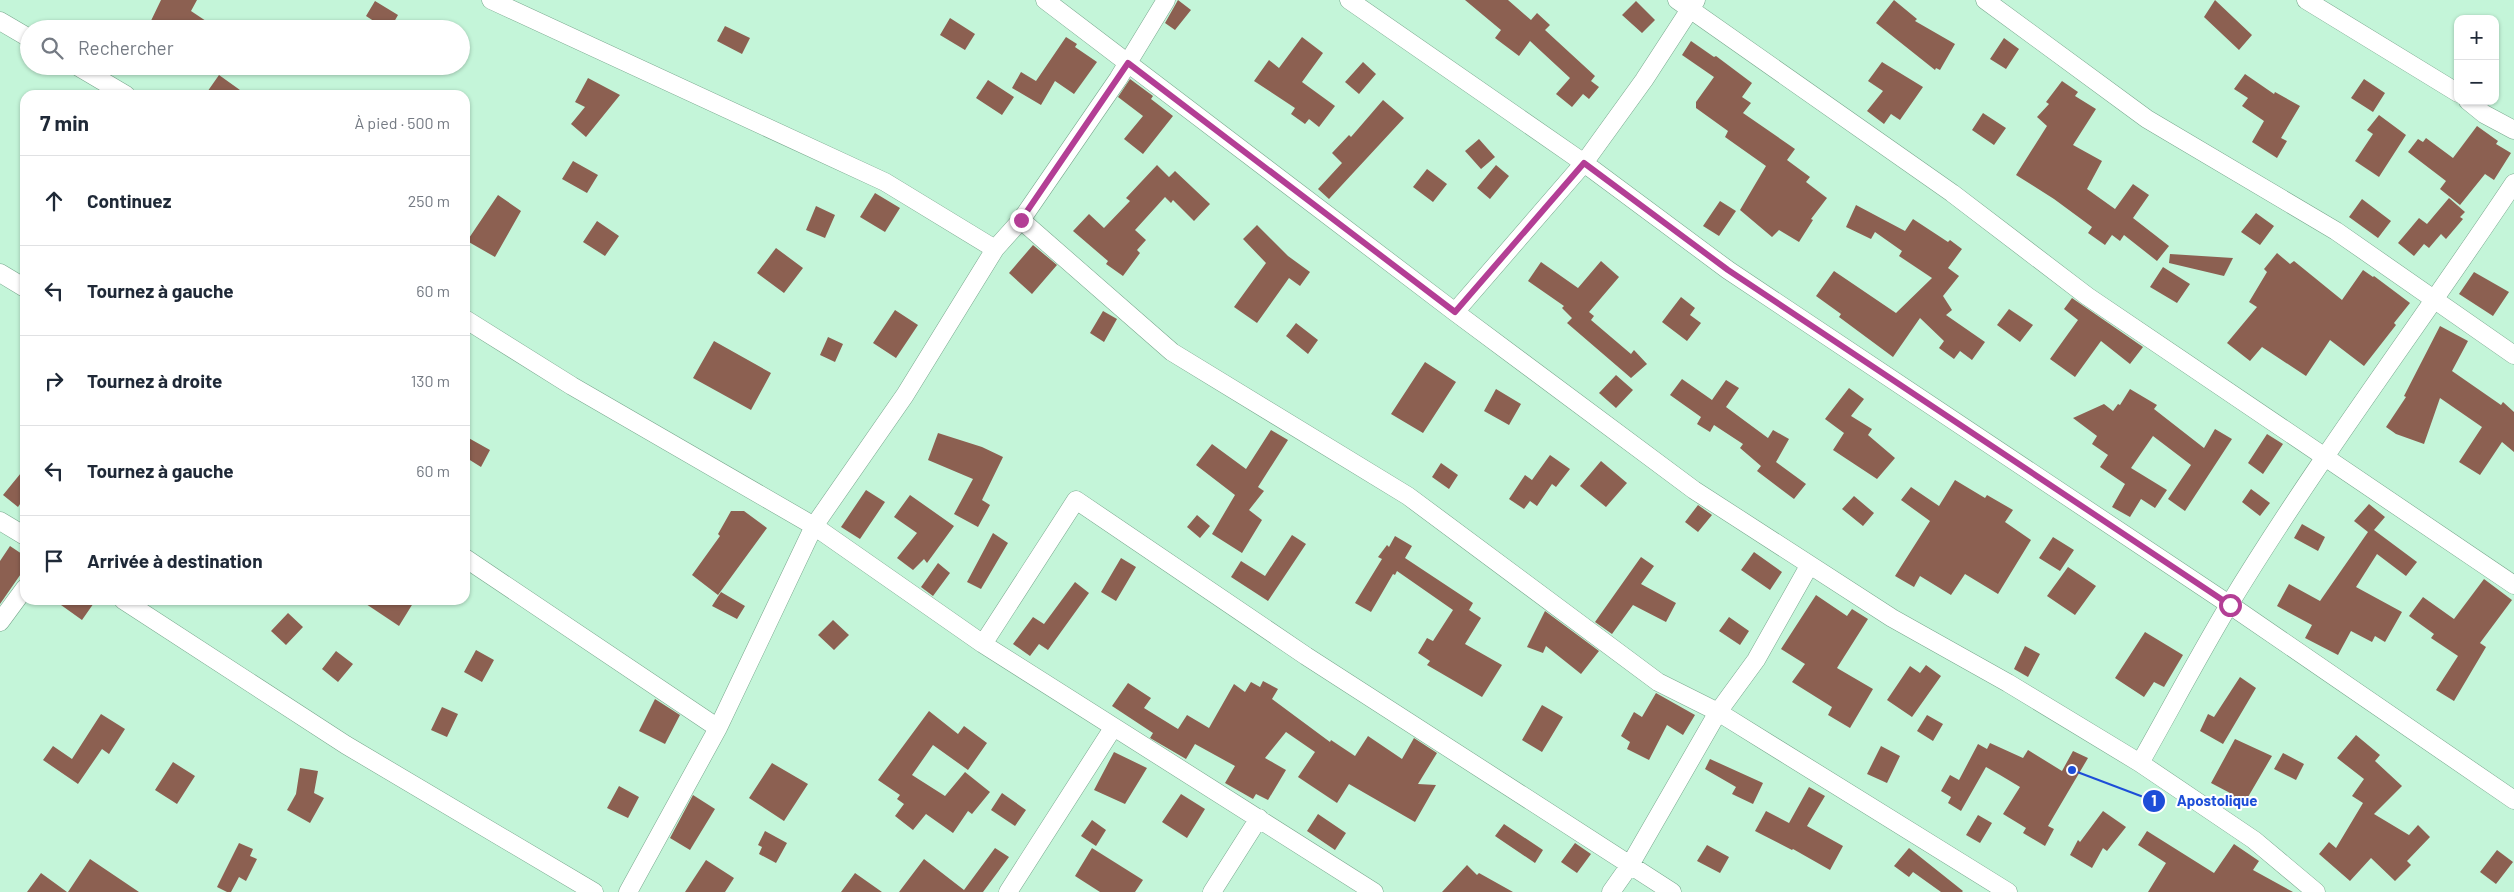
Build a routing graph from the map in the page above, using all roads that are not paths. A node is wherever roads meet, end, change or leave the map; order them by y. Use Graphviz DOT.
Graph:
graph roads {
  1 [pos="491,0"];
  2 [pos="1045,0"];
  3 [pos="1166,0"];
  4 [pos="1349,0"];
  5 [pos="1677,0"];
  6 [pos="1985,0"];
  7 [pos="2306,0"];
  8 [pos="1694,5"];
  9 [pos="0,21"];
  10 [pos="20,33"];
  11 [pos="1128,63"];
  12 [pos="92,75"];
  13 [pos="118,90"];
  14 [pos="2454,91"];
  15 [pos="2473,105"];
  16 [pos="2514,130"];
  17 [pos="1584,163"];
  18 [pos="2514,183"];
  19 [pos="1021,220"];
  20 [pos="995,248"];
  21 [pos="0,273"];
  22 [pos="20,285"];
  23 [pos="2436,300"];
  24 [pos="1455,312"];
  25 [pos="470,322"];
  26 [pos="2514,355"];
  27 [pos="2325,457"];
  28 [pos="0,521"];
  29 [pos="814,526"];
  30 [pos="20,533"];
  31 [pos="470,561"];
  32 [pos="1809,566"];
  33 [pos="2514,586"];
  34 [pos="20,595"];
  35 [pos="131,605"];
  36 [pos="2230,605"];
  37 [pos="0,622"];
  38 [pos="983,644"];
  39 [pos="1718,712"];
  40 [pos="718,728"];
  41 [pos="1114,728"];
  42 [pos="2140,762"];
  43 [pos="2514,800"];
  44 [pos="1259,818"];
  45 [pos="1630,864"];
  46 [pos="594,892"];
  47 [pos="628,892"];
  48 [pos="1008,892"];
  49 [pos="1212,892"];
  50 [pos="1374,892"];
  51 [pos="1611,892"];
  52 [pos="1672,892"];
  53 [pos="2008,892"];
  54 [pos="2316,892"];
  1 -- 20 [label="street"];
  2 -- 11 [label="street"];
  3 -- 11 [label="street"];
  4 -- 17 [label="street"];
  5 -- 8 [label="street"];
  6 -- 23 [label="street"];
  7 -- 14 [label="street"];
  8 -- 17 [label="street"];
  8 -- 27 [label="street"];
  9 -- 10 [label="street"];
  11 -- 19 [label="street"];
  11 -- 24 [label="street"];
  12 -- 13 [label="street"];
  15 -- 16 [label="street"];
  17 -- 24 [label="street"];
  17 -- 36 [label="street"];
  18 -- 23 [label="street"];
  19 -- 20 [label="street"];
  19 -- 39 [label="street"];
  20 -- 29 [label="street"];
  21 -- 22 [label="street"];
  23 -- 26 [label="street"];
  23 -- 27 [label="street"];
  24 -- 32 [label="street"];
  25 -- 29 [label="street"];
  27 -- 33 [label="street"];
  27 -- 36 [label="street"];
  28 -- 30 [label="street"];
  29 -- 38 [label="street"];
  29 -- 40 [label="street"];
  31 -- 40 [label="street"];
  32 -- 39 [label="street"];
  32 -- 42 [label="street"];
  34 -- 37 [label="street"];
  35 -- 46 [label="street"];
  36 -- 42 [label="street"];
  36 -- 43 [label="street"];
  38 -- 41 [label="street"];
  38 -- 45 [label="street"];
  39 -- 45 [label="street"];
  39 -- 53 [label="street"];
  40 -- 47 [label="street"];
  41 -- 44 [label="street"];
  41 -- 48 [label="street"];
  42 -- 54 [label="street"];
  44 -- 49 [label="street"];
  44 -- 50 [label="street"];
  45 -- 51 [label="street"];
  45 -- 52 [label="street"];
}
